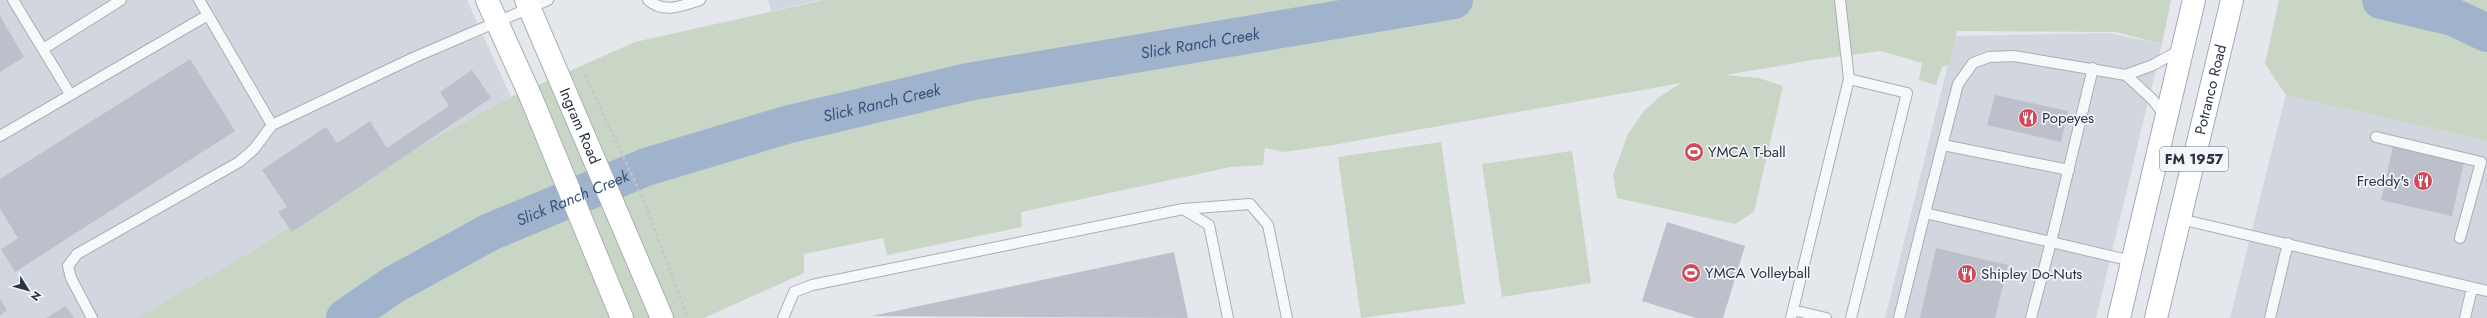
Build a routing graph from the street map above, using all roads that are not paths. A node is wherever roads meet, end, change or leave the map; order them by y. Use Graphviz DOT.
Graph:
graph roads {
  1 [pos="14,0"];
  2 [pos="121,0"];
  3 [pos="198,0"];
  4 [pos="488,0"];
  5 [pos="648,0"];
  6 [pos="700,0"];
  7 [pos="1840,0"];
  8 [pos="2194,0"];
  9 [pos="2232,0"];
  10 [pos="535,3"];
  11 [pos="208,15"];
  12 [pos="496,21"];
  13 [pos="43,49"];
  14 [pos="2182,49"];
  15 [pos="2093,68"];
  16 [pos="2126,75"];
  17 [pos="1850,79"];
  18 [pos="70,94"];
  19 [pos="2166,117"];
  20 [pos="272,125"];
  21 [pos="0,136"];
  22 [pos="2376,137"];
  23 [pos="1943,145"];
  24 [pos="2069,170"];
  25 [pos="1183,209"];
  26 [pos="1926,212"];
  27 [pos="2180,219"];
  28 [pos="2460,238"];
  29 [pos="2051,242"];
  30 [pos="2288,243"];
  31 [pos="2132,261"];
  32 [pos="2472,288"];
  33 [pos="2487,291"];
  34 [pos="1792,314"];
  35 [pos="92,318"];
  36 [pos="622,318"];
  37 [pos="662,318"];
  38 [pos="783,318"];
  39 [pos="1228,318"];
  40 [pos="1287,318"];
  41 [pos="1826,318"];
  42 [pos="1851,318"];
  43 [pos="1899,318"];
  44 [pos="2031,318"];
  45 [pos="2119,318"];
  46 [pos="2156,318"];
  47 [pos="2270,318"];
  48 [pos="2464,318"];
  1 -- 13 [label="lane"];
  2 -- 13 [label="lane"];
  3 -- 11 [label="lane"];
  4 -- 12 [label="main road"];
  5 -- 6 [label="lane"];
  7 -- 17 [label="lane"];
  8 -- 14 [label="main road, FM 1957"];
  9 -- 27 [label="main road, Potranco Road / FM 1957"];
  10 -- 12 [label="lane"];
  10 -- 37 [label="main road, Ingram Road"];
  11 -- 18 [label="lane"];
  11 -- 20 [label="lane"];
  12 -- 20 [label="lane"];
  12 -- 36 [label="main road"];
  13 -- 18 [label="lane"];
  14 -- 16 [label="lane"];
  14 -- 19 [label="main road, FM 1957"];
  15 -- 16 [label="lane"];
  15 -- 23 [label="lane"];
  15 -- 24 [label="lane"];
  16 -- 19 [label="lane"];
  17 -- 34 [label="lane"];
  17 -- 42 [label="lane"];
  18 -- 21 [label="lane"];
  19 -- 31 [label="main road, FM 1957"];
  20 -- 35 [label="lane"];
  22 -- 28 [label="lane"];
  23 -- 24 [label="lane"];
  23 -- 26 [label="lane"];
  24 -- 29 [label="lane"];
  25 -- 38 [label="lane"];
  25 -- 39 [label="lane"];
  25 -- 40 [label="lane"];
  26 -- 29 [label="lane"];
  26 -- 43 [label="lane"];
  27 -- 30 [label="lane"];
  27 -- 46 [label="main road, Potranco Road / FM 1957"];
  29 -- 31 [label="lane"];
  29 -- 44 [label="lane"];
  30 -- 32 [label="lane"];
  30 -- 47 [label="lane"];
  31 -- 45 [label="main road, FM 1957"];
  32 -- 33 [label="lane"];
  32 -- 48 [label="lane"];
  34 -- 41 [label="lane"];
}
